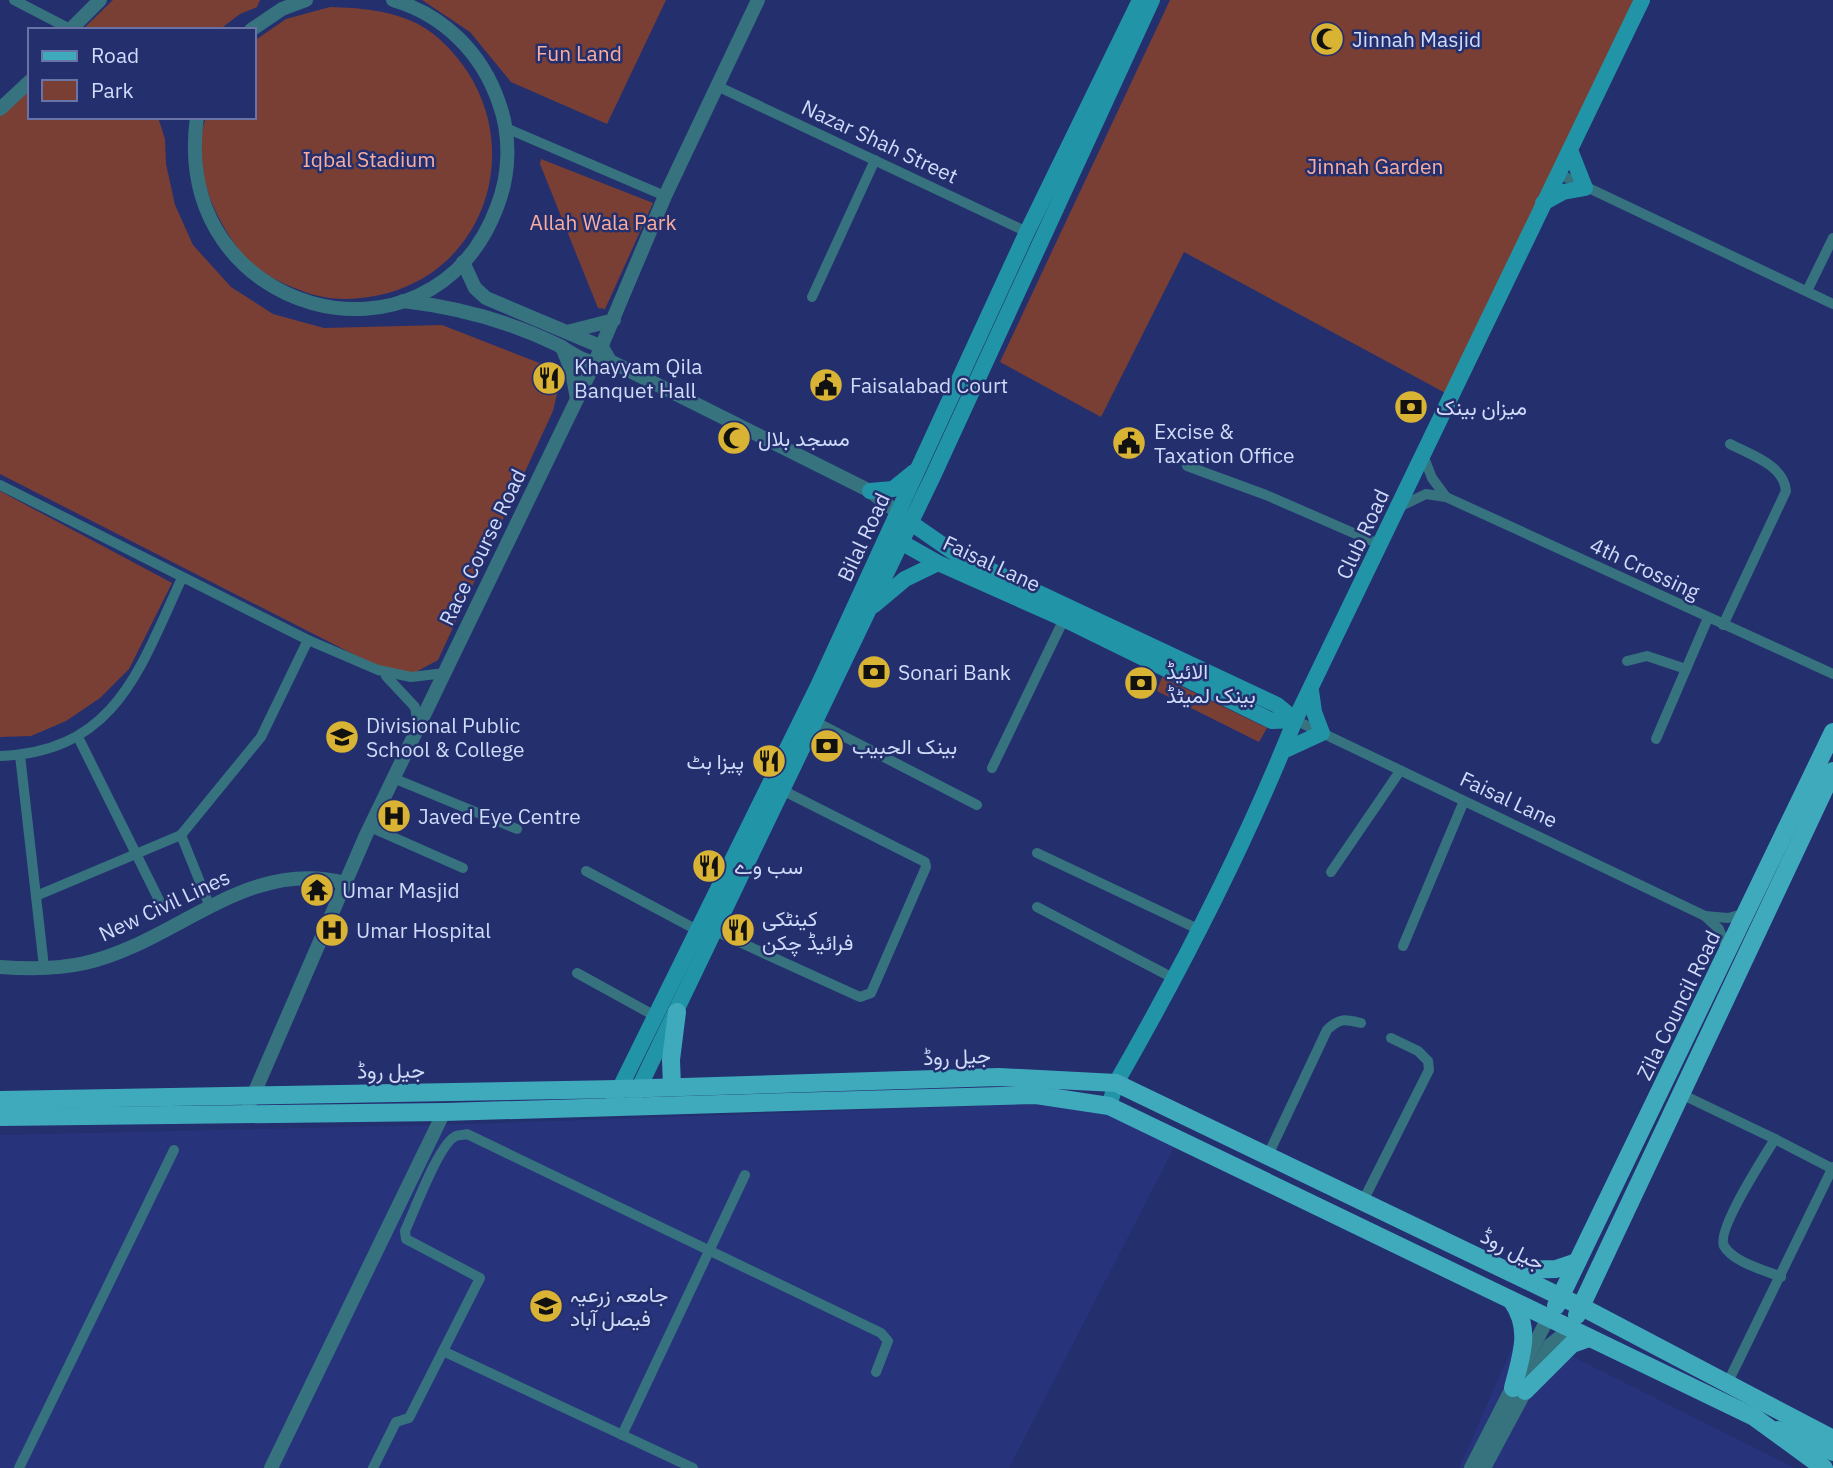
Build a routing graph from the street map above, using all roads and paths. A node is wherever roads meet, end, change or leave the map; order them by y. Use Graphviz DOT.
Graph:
graph roads {
  1 [pos="14,0"];
  2 [pos="306,0"];
  3 [pos="393,0"];
  4 [pos="758,0"];
  5 [pos="1140,0"];
  6 [pos="1152,0"];
  7 [pos="1642,0"];
  8 [pos="98,1"];
  9 [pos="281,5"];
  10 [pos="66,28"];
  11 [pos="72,28"];
  12 [pos="253,28"];
  13 [pos="28,83"];
  14 [pos="717,86"];
  15 [pos="0,108"];
  16 [pos="197,119"];
  17 [pos="506,128"];
  18 [pos="1570,150"];
  19 [pos="875,160"];
  20 [pos="1557,173"];
  21 [pos="1585,188"];
  22 [pos="665,196"];
  23 [pos="1544,202"];
  24 [pos="1027,232"];
  25 [pos="1833,238"];
  26 [pos="463,262"];
  27 [pos="1807,290"];
  28 [pos="812,297"];
  29 [pos="401,301"];
  30 [pos="1833,304"];
  31 [pos="614,320"];
  32 [pos="567,332"];
  33 [pos="562,347"];
  34 [pos="602,347"];
  35 [pos="610,361"];
  36 [pos="594,364"];
  37 [pos="577,399"];
  38 [pos="1730,444"];
  39 [pos="1423,455"];
  40 [pos="1187,466"];
  41 [pos="927,470"];
  42 [pos="0,485"];
  43 [pos="870,491"];
  44 [pos="1446,496"];
  45 [pos="1399,507"];
  46 [pos="903,518"];
  47 [pos="925,535"];
  48 [pos="893,538"];
  49 [pos="1381,545"];
  50 [pos="938,563"];
  51 [pos="182,578"];
  52 [pos="867,612"];
  53 [pos="1708,618"];
  54 [pos="1064,619"];
  55 [pos="1723,625"];
  56 [pos="308,640"];
  57 [pos="1627,661"];
  58 [pos="1686,669"];
  59 [pos="378,670"];
  60 [pos="444,673"];
  61 [pos="1831,676"];
  62 [pos="1311,688"];
  63 [pos="1295,720"];
  64 [pos="814,721"];
  65 [pos="418,725"];
  66 [pos="1833,732"];
  67 [pos="1322,733"];
  68 [pos="78,737"];
  69 [pos="1656,739"];
  70 [pos="1283,751"];
  71 [pos="20,755"];
  72 [pos="0,756"];
  73 [pos="992,768"];
  74 [pos="1400,771"];
  75 [pos="1833,771"];
  76 [pos="393,778"];
  77 [pos="782,790"];
  78 [pos="1464,801"];
  79 [pos="977,805"];
  80 [pos="370,827"];
  81 [pos="517,829"];
  82 [pos="181,835"];
  83 [pos="1037,853"];
  84 [pos="135,855"];
  85 [pos="463,868"];
  86 [pos="586,871"];
  87 [pos="1331,872"];
  88 [pos="345,883"];
  89 [pos="36,896"];
  90 [pos="161,904"];
  91 [pos="210,907"];
  92 [pos="1037,907"];
  93 [pos="1748,913"];
  94 [pos="1705,915"];
  95 [pos="697,930"];
  96 [pos="1200,930"];
  97 [pos="715,931"];
  98 [pos="1403,946"];
  99 [pos="1728,955"];
  100 [pos="44,967"];
  101 [pos="0,968"];
  102 [pos="577,973"];
  103 [pos="1175,979"];
  104 [pos="677,1012"];
  105 [pos="655,1016"];
  106 [pos="1361,1023"];
  107 [pos="1391,1038"];
  108 [pos="1116,1083"];
  109 [pos="672,1087"];
  110 [pos="639,1088"];
  111 [pos="1681,1094"];
  112 [pos="252,1095"];
  113 [pos="615,1097"];
  114 [pos="0,1101"];
  115 [pos="629,1105"];
  116 [pos="1109,1106"];
  117 [pos="444,1112"];
  118 [pos="246,1113"];
  119 [pos="0,1117"];
  120 [pos="1775,1139"];
  121 [pos="174,1150"];
  122 [pos="1268,1155"];
  123 [pos="1833,1168"];
  124 [pos="745,1175"];
  125 [pos="1363,1201"];
  126 [pos="709,1250"];
  127 [pos="1577,1262"];
  128 [pos="1501,1269"];
  129 [pos="1781,1277"];
  130 [pos="1560,1297"];
  131 [pos="1512,1301"];
  132 [pos="1582,1307"];
  133 [pos="1548,1318"];
  134 [pos="1570,1329"];
  135 [pos="1589,1338"];
  136 [pos="443,1350"];
  137 [pos="876,1372"];
  138 [pos="1728,1382"];
  139 [pos="1519,1389"];
  140 [pos="1806,1422"];
  141 [pos="1765,1426"];
  142 [pos="1833,1430"];
  143 [pos="622,1435"];
  144 [pos="1833,1438"];
  145 [pos="1833,1452"];
  146 [pos="19,1468"];
  147 [pos="271,1468"];
  148 [pos="373,1468"];
  149 [pos="693,1468"];
  150 [pos="1471,1468"];
  151 [pos="1484,1468"];
  152 [pos="1824,1468"];
  1 -- 10 [label="street"];
  2 -- 9 [label="street"];
  3 -- 17 [label="street"];
  4 -- 14 [label="street, Race Course Road"];
  5 -- 24 [label="main road, Bilal Road"];
  6 -- 41 [label="main road, Bilal Road"];
  7 -- 18 [label="main road, Club Road"];
  8 -- 11 [label="street"];
  9 -- 12 [label="street"];
  13 -- 15 [label="street"];
  14 -- 19 [label="street, Nazar Shah Street"];
  14 -- 22 [label="street, Race Course Road"];
  16 -- 29 [label="street"];
  17 -- 22 [label="street"];
  17 -- 26 [label="street"];
  18 -- 20 [label="main road, Club Road"];
  18 -- 21 [label="main road"];
  19 -- 24 [label="street, Nazar Shah Street"];
  19 -- 28 [label="street"];
  20 -- 21 [label="street"];
  20 -- 23 [label="main road, Club Road"];
  21 -- 23 [label="main road"];
  21 -- 27 [label="street"];
  22 -- 31 [label="street, Race Course Road"];
  23 -- 39 [label="main road, Club Road"];
  24 -- 41 [label="main road, Bilal Road"];
  25 -- 27 [label="street"];
  26 -- 29 [label="street"];
  26 -- 32 [label="street"];
  27 -- 30 [label="street"];
  29 -- 33 [label="street"];
  31 -- 32 [label="street"];
  31 -- 34 [label="street, Race Course Road"];
  32 -- 34 [label="street"];
  33 -- 36 [label="street"];
  33 -- 37 [label="street"];
  34 -- 35 [label="street"];
  34 -- 36 [label="street, Race Course Road"];
  35 -- 36 [label="street"];
  35 -- 43 [label="street"];
  36 -- 37 [label="street, Race Course Road"];
  37 -- 60 [label="street, Race Course Road"];
  38 -- 55 [label="street"];
  39 -- 44 [label="street"];
  39 -- 45 [label="main road, Club Road"];
  40 -- 49 [label="street"];
  41 -- 43 [label="main road"];
  41 -- 46 [label="main road, Bilal Road"];
  41 -- 47 [label="main road"];
  42 -- 51 [label="street"];
  43 -- 46 [label="street"];
  44 -- 45 [label="street"];
  44 -- 53 [label="street, 4th Crossing"];
  45 -- 49 [label="main road, Club Road"];
  46 -- 47 [label="main road, Faisal Lane"];
  46 -- 48 [label="main road, Bilal Road"];
  47 -- 63 [label="main road, Faisal Lane"];
  48 -- 50 [label="main road, Faisal Lane"];
  48 -- 52 [label="main road, Bilal Road"];
  48 -- 95 [label="main road, Bilal Road"];
  49 -- 62 [label="main road, Club Road"];
  50 -- 52 [label="main road"];
  50 -- 54 [label="main road, Faisal Lane"];
  51 -- 56 [label="street"];
  51 -- 68 [label="street"];
  52 -- 64 [label="main road, Bilal Road"];
  53 -- 55 [label="street, 4th Crossing"];
  53 -- 58 [label="street"];
  54 -- 63 [label="main road, Faisal Lane"];
  54 -- 73 [label="street"];
  55 -- 61 [label="street, 4th Crossing"];
  56 -- 59 [label="street"];
  56 -- 82 [label="street"];
  57 -- 58 [label="street"];
  58 -- 69 [label="street"];
  59 -- 60 [label="street"];
  59 -- 65 [label="street"];
  60 -- 65 [label="street, Race Course Road"];
  62 -- 63 [label="main road, Club Road"];
  62 -- 67 [label="main road"];
  63 -- 67 [label="street, Faisal Lane"];
  63 -- 70 [label="main road, Club Road"];
  64 -- 77 [label="main road, Bilal Road"];
  64 -- 79 [label="street"];
  65 -- 76 [label="street, Race Course Road"];
  66 -- 93 [label="main road, Zila Council Road"];
  67 -- 70 [label="main road"];
  67 -- 74 [label="street, Faisal Lane"];
  68 -- 71 [label="street"];
  68 -- 84 [label="street"];
  70 -- 96 [label="main road, Club Road"];
  71 -- 72 [label="street"];
  71 -- 89 [label="street"];
  74 -- 78 [label="street, Faisal Lane"];
  74 -- 87 [label="street"];
  75 -- 111 [label="main road, Zila Council Road"];
  76 -- 80 [label="street, Race Course Road"];
  76 -- 81 [label="street"];
  77 -- 97 [label="main road, Bilal Road"];
  77 -- 97 [label="street"];
  78 -- 94 [label="street, Faisal Lane"];
  78 -- 98 [label="street"];
  80 -- 85 [label="street"];
  80 -- 88 [label="street, Race Course Road"];
  82 -- 84 [label="street"];
  82 -- 91 [label="street"];
  83 -- 96 [label="street"];
  84 -- 89 [label="street"];
  84 -- 90 [label="street"];
  86 -- 95 [label="street"];
  88 -- 91 [label="street, New Civil Lines"];
  88 -- 112 [label="street, Race Course Road"];
  89 -- 100 [label="street"];
  91 -- 100 [label="street, New Civil Lines"];
  92 -- 103 [label="street"];
  93 -- 94 [label="street, Faisal Lane"];
  93 -- 99 [label="main road, Zila Council Road"];
  94 -- 99 [label="street, Faisal Lane"];
  95 -- 105 [label="main road, Bilal Road"];
  96 -- 103 [label="main road, Club Road"];
  97 -- 104 [label="main road, Bilal Road"];
  99 -- 127 [label="main road, Zila Council Road"];
  100 -- 101 [label="street, New Civil Lines"];
  102 -- 105 [label="street"];
  103 -- 108 [label="main road, Club Road"];
  104 -- 109 [label="main road"];
  104 -- 110 [label="main road, Bilal Road"];
  105 -- 113 [label="main road, Bilal Road"];
  106 -- 122 [label="street"];
  107 -- 125 [label="street"];
  108 -- 109 [label="main road, جیل روڈ"];
  108 -- 116 [label="main road, Club Road"];
  108 -- 122 [label="main road, جیل روڈ"];
  109 -- 110 [label="main road, جیل روڈ"];
  110 -- 113 [label="main road, جیل روڈ"];
  110 -- 115 [label="main road, Bilal Road"];
  111 -- 120 [label="street"];
  111 -- 132 [label="main road, Zila Council Road"];
  112 -- 113 [label="main road, جیل روڈ"];
  112 -- 114 [label="main road, جیل روڈ"];
  112 -- 118 [label="street, Race Course Road"];
  113 -- 115 [label="main road, جیل روڈ"];
  113 -- 117 [label="main road, جیل روڈ"];
  115 -- 116 [label="main road, جیل روڈ"];
  116 -- 131 [label="main road, جیل روڈ"];
  117 -- 118 [label="main road, جیل روڈ"];
  117 -- 147 [label="street"];
  118 -- 119 [label="main road, جیل روڈ"];
  120 -- 123 [label="street"];
  120 -- 129 [label="street"];
  121 -- 146 [label="street"];
  122 -- 125 [label="main road, جیل روڈ"];
  123 -- 129 [label="street"];
  124 -- 126 [label="street"];
  125 -- 128 [label="main road, جیل روڈ"];
  126 -- 136 [label="street"];
  126 -- 137 [label="street"];
  126 -- 143 [label="street"];
  127 -- 128 [label="main road"];
  127 -- 130 [label="main road, Zila Council Road"];
  128 -- 130 [label="main road, جیل روڈ"];
  129 -- 138 [label="street"];
  130 -- 132 [label="main road, جیل روڈ"];
  130 -- 133 [label="main road, Zila Council Road"];
  131 -- 133 [label="main road, جیل روڈ"];
  131 -- 139 [label="main road"];
  132 -- 134 [label="main road, Zila Council Road"];
  132 -- 138 [label="main road, جیل روڈ"];
  133 -- 134 [label="main road, جیل روڈ"];
  133 -- 139 [label="street"];
  134 -- 135 [label="main road, جیل روڈ"];
  134 -- 139 [label="street"];
  135 -- 139 [label="main road"];
  135 -- 141 [label="main road, جیل روڈ"];
  136 -- 143 [label="street"];
  136 -- 148 [label="street"];
  138 -- 140 [label="main road, جیل روڈ"];
  139 -- 150 [label="street"];
  139 -- 151 [label="street"];
  140 -- 142 [label="main road"];
  140 -- 144 [label="main road, جیل روڈ"];
  141 -- 145 [label="main road"];
  141 -- 152 [label="main road, جیل روڈ"];
  143 -- 149 [label="street"];
}
